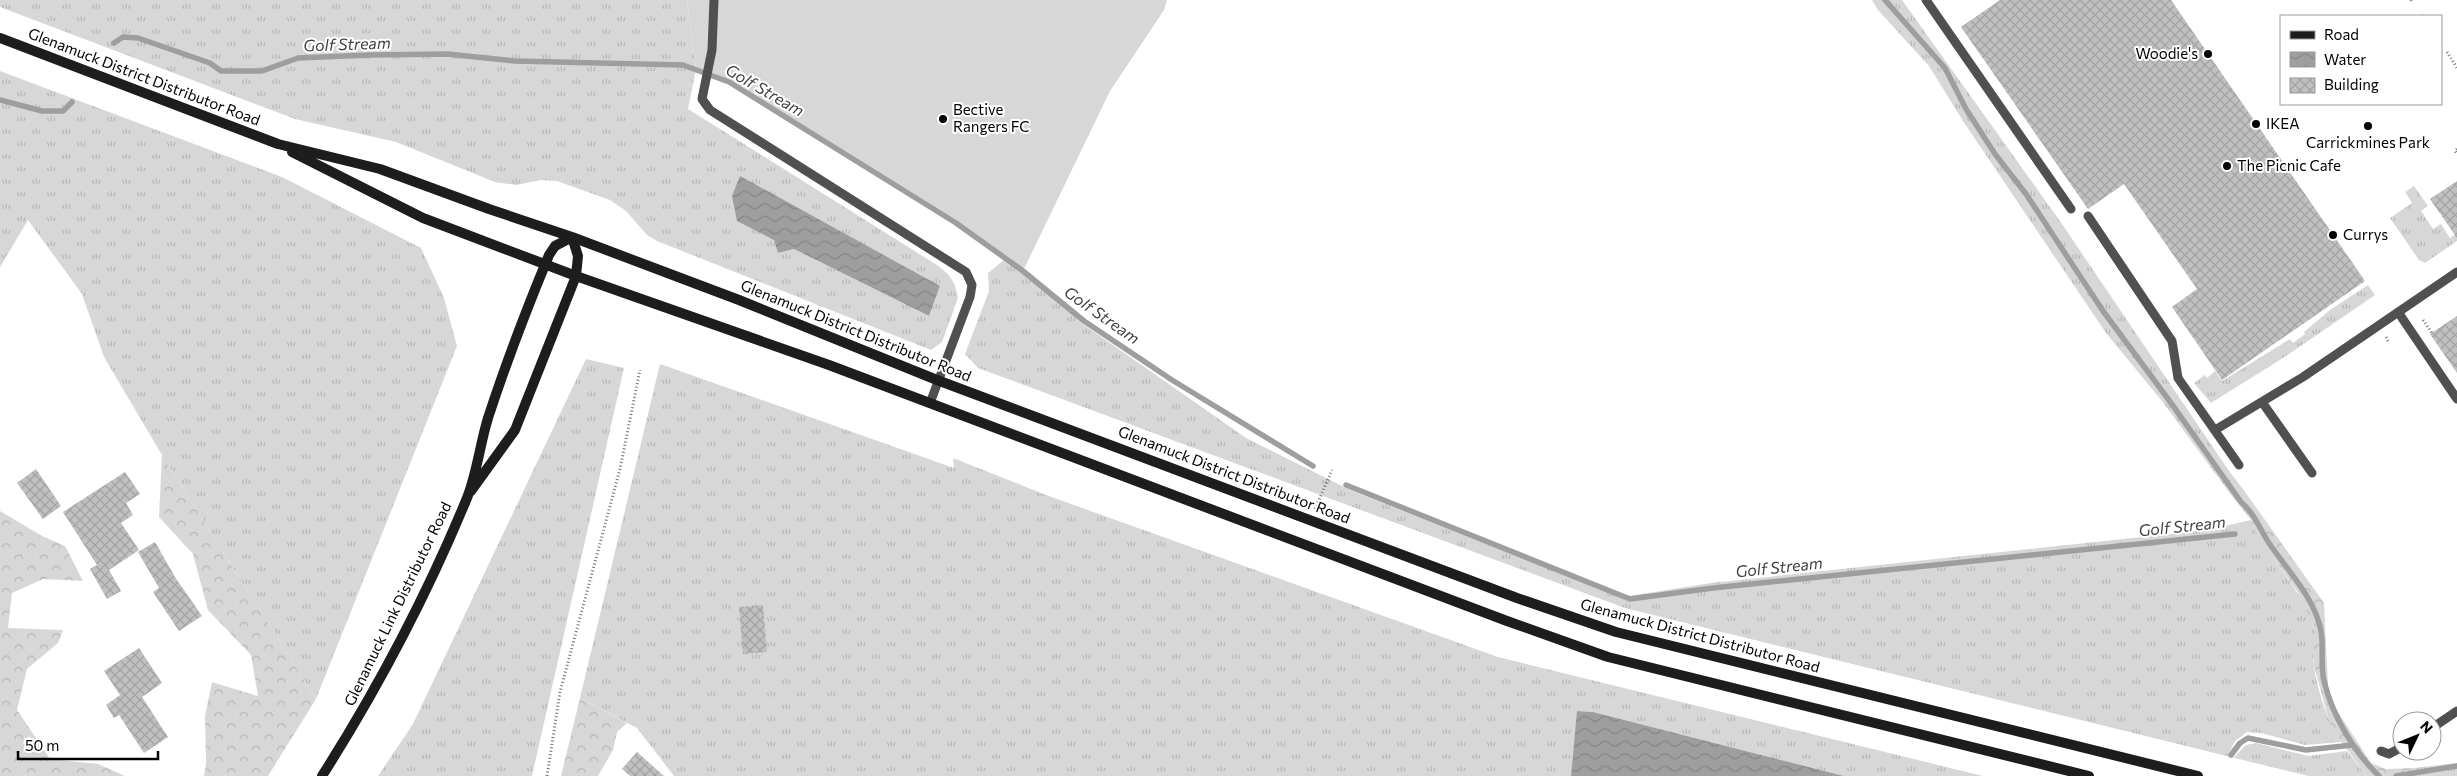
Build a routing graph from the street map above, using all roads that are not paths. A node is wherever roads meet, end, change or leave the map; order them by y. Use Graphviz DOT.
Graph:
graph roads {
  1 [pos="714,0"];
  2 [pos="1926,0"];
  3 [pos="0,38"];
  4 [pos="278,144"];
  5 [pos="2071,209"];
  6 [pos="2088,216"];
  7 [pos="572,237"];
  8 [pos="545,264"];
  9 [pos="2457,272"];
  10 [pos="576,276"];
  11 [pos="2398,312"];
  12 [pos="937,380"];
  13 [pos="2457,399"];
  14 [pos="2262,402"];
  15 [pos="930,403"];
  16 [pos="2215,430"];
  17 [pos="2239,465"];
  18 [pos="2312,473"];
  19 [pos="468,496"];
  20 [pos="2457,711"];
  21 [pos="2442,721"];
  22 [pos="2381,751"];
  23 [pos="2392,752"];
  24 [pos="322,776"];
  25 [pos="2089,776"];
  26 [pos="2198,776"];
  1 -- 12 [label="lane"];
  2 -- 5 [label="lane"];
  3 -- 4 [label="main road, Glenamuck District Distributor Road"];
  4 -- 7 [label="main road, Glenamuck District Distributor Road"];
  4 -- 8 [label="main road, Glenamuck District Distributor Road"];
  6 -- 16 [label="lane"];
  7 -- 8 [label="main road, Glenamuck Link Distributor Road"];
  7 -- 10 [label="main road, Glenamuck Link Distributor Road"];
  7 -- 12 [label="main road, Glenamuck District Distributor Road"];
  8 -- 10 [label="main road, Glenamuck District Distributor Road"];
  8 -- 19 [label="main road, Glenamuck Link Distributor Road"];
  9 -- 11 [label="lane"];
  10 -- 15 [label="main road, Glenamuck District Distributor Road"];
  10 -- 19 [label="main road, Glenamuck Link Distributor Road"];
  11 -- 13 [label="lane"];
  11 -- 14 [label="lane"];
  12 -- 15 [label="lane"];
  12 -- 26 [label="main road, Glenamuck District Distributor Road"];
  14 -- 16 [label="lane"];
  14 -- 18 [label="lane"];
  15 -- 25 [label="main road, Glenamuck District Distributor Road"];
  16 -- 17 [label="lane"];
  19 -- 24 [label="main road, Glenamuck Link Distributor Road"];
  20 -- 21 [label="lane"];
  22 -- 23 [label="lane"];
}
